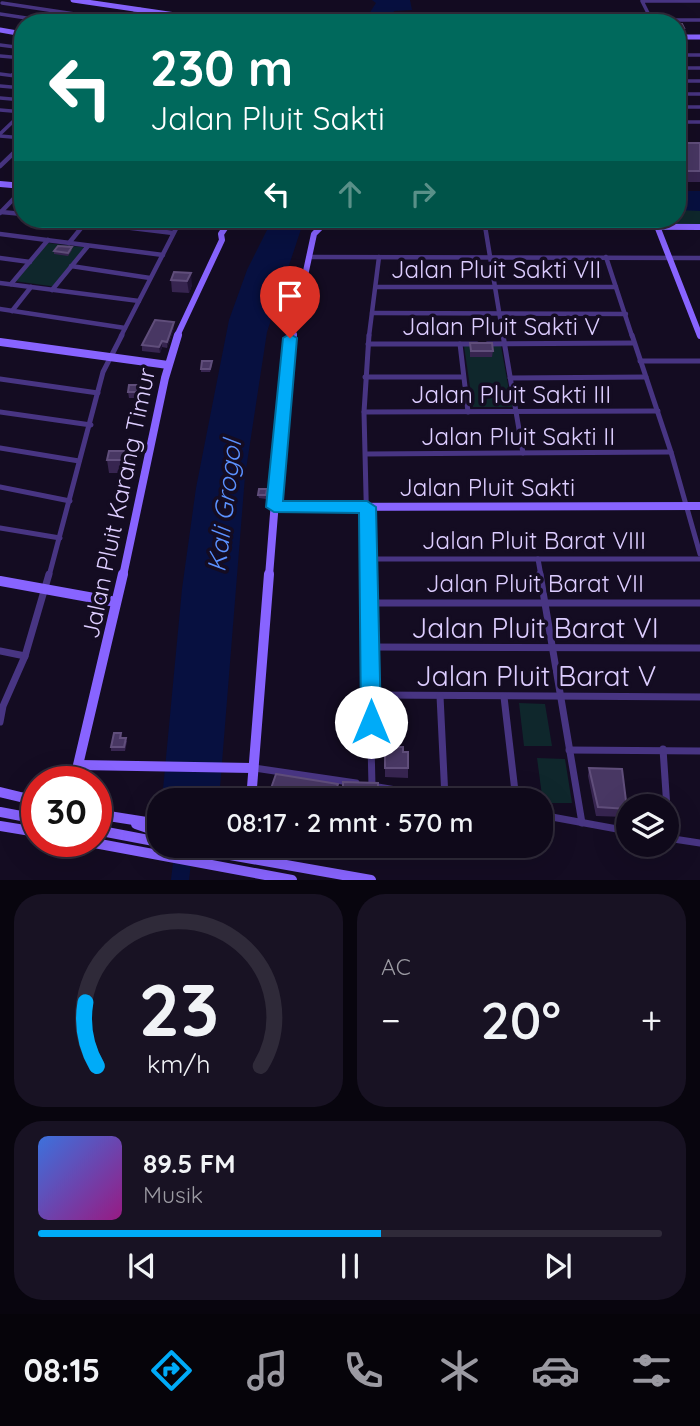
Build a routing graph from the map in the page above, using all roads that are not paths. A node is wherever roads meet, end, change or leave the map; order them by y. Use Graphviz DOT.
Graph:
graph roads {
  1 [pos="73,0"];
  2 [pos="88,0"];
  3 [pos="700,1"];
  4 [pos="3,2"];
  5 [pos="140,9"];
  6 [pos="74,14"];
  7 [pos="132,14"];
  8 [pos="172,14"];
  9 [pos="175,14"];
  10 [pos="648,14"];
  11 [pos="0,45"];
  12 [pos="12,47"];
  13 [pos="0,56"];
  14 [pos="8,57"];
  15 [pos="14,57"];
  16 [pos="0,63"];
  17 [pos="0,74"];
  18 [pos="12,75"];
  19 [pos="14,120"];
  20 [pos="0,122"];
  21 [pos="11,123"];
  22 [pos="0,135"];
  23 [pos="14,153"];
  24 [pos="0,166"];
  25 [pos="0,184"];
  26 [pos="12,185"];
  27 [pos="14,198"];
  28 [pos="1,212"];
  29 [pos="81,228"];
  30 [pos="133,228"];
  31 [pos="176,228"];
  32 [pos="228,228"];
  33 [pos="316,228"];
  34 [pos="485,228"];
  35 [pos="658,228"];
  36 [pos="173,233"];
  37 [pos="0,234"];
  38 [pos="48,240"];
  39 [pos="69,243"];
  40 [pos="88,246"];
  41 [pos="163,255"];
  42 [pos="310,257"];
  43 [pos="379,257"];
  44 [pos="490,257"];
  45 [pos="606,257"];
  46 [pos="0,258"];
  47 [pos="669,258"];
  48 [pos="700,258"];
  49 [pos="30,261"];
  50 [pos="71,266"];
  51 [pos="150,278"];
  52 [pos="0,283"];
  53 [pos="11,284"];
  54 [pos="495,286"];
  55 [pos="31,287"];
  56 [pos="376,287"];
  57 [pos="616,287"];
  58 [pos="52,290"];
  59 [pos="139,302"];
  60 [pos="0,309"];
  61 [pos="12,311"];
  62 [pos="372,313"];
  63 [pos="500,314"];
  64 [pos="626,314"];
  65 [pos="125,328"];
  66 [pos="700,336"];
  67 [pos="0,342"];
  68 [pos="635,343"];
  69 [pos="368,344"];
  70 [pos="460,344"];
  71 [pos="505,344"];
  72 [pos="111,359"];
  73 [pos="640,361"];
  74 [pos="700,361"];
  75 [pos="168,365"];
  76 [pos="365,377"];
  77 [pos="463,377"];
  78 [pos="646,377"];
  79 [pos="510,378"];
  80 [pos="0,379"];
  81 [pos="98,393"];
  82 [pos="657,411"];
  83 [pos="0,412"];
  84 [pos="364,412"];
  85 [pos="468,412"];
  86 [pos="516,412"];
  87 [pos="91,425"];
  88 [pos="0,448"];
  89 [pos="671,452"];
  90 [pos="523,453"];
  91 [pos="366,454"];
  92 [pos="79,461"];
  93 [pos="0,488"];
  94 [pos="69,501"];
  95 [pos="685,506"];
  96 [pos="700,506"];
  97 [pos="274,507"];
  98 [pos="367,507"];
  99 [pos="0,528"];
  100 [pos="61,538"];
  101 [pos="700,557"];
  102 [pos="369,559"];
  103 [pos="538,559"];
  104 [pos="0,581"];
  105 [pos="44,590"];
  106 [pos="545,602"];
  107 [pos="117,603"];
  108 [pos="370,603"];
  109 [pos="700,603"];
  110 [pos="370,647"];
  111 [pos="552,648"];
  112 [pos="700,648"];
  113 [pos="0,651"];
  114 [pos="24,656"];
  115 [pos="371,695"];
  116 [pos="440,696"];
  117 [pos="700,697"];
  118 [pos="504,698"];
  119 [pos="560,698"];
  120 [pos="1,706"];
  121 [pos="0,722"];
  122 [pos="663,749"];
  123 [pos="569,750"];
  124 [pos="700,751"];
  125 [pos="79,765"];
  126 [pos="252,768"];
  127 [pos="372,786"];
  128 [pos="251,788"];
  129 [pos="384,788"];
  130 [pos="445,788"];
  131 [pos="515,788"];
  132 [pos="0,792"];
  133 [pos="666,794"];
  134 [pos="21,797"];
  135 [pos="0,812"];
  136 [pos="21,815"];
  137 [pos="112,817"];
  138 [pos="553,817"];
  139 [pos="582,823"];
  140 [pos="0,826"];
  141 [pos="21,829"];
  142 [pos="147,829"];
  143 [pos="616,829"];
  144 [pos="112,831"];
  145 [pos="147,832"];
  146 [pos="679,840"];
  147 [pos="700,843"];
  148 [pos="112,846"];
  149 [pos="279,858"];
  150 [pos="273,878"];
  151 [pos="292,880"];
  152 [pos="371,880"];
  1 -- 5 [label="street"];
  2 -- 5 [label="street"];
  3 -- 10 [label="street"];
  4 -- 6 [label="street"];
  5 -- 7 [label="street"];
  5 -- 8 [label="street"];
  5 -- 9 [label="street"];
  11 -- 12 [label="street"];
  12 -- 13 [label="street"];
  13 -- 14 [label="street"];
  14 -- 15 [label="street"];
  14 -- 16 [label="street"];
  17 -- 18 [label="street"];
  19 -- 21 [label="street"];
  20 -- 21 [label="street"];
  21 -- 22 [label="street"];
  23 -- 24 [label="street"];
  25 -- 26 [label="street"];
  27 -- 28 [label="street"];
  29 -- 39 [label="street"];
  30 -- 36 [label="street"];
  31 -- 36 [label="street"];
  32 -- 75 [label="street, Jalan Pluit Karang Timur"];
  33 -- 42 [label="street"];
  34 -- 44 [label="street"];
  35 -- 47 [label="street"];
  36 -- 41 [label="street"];
  37 -- 38 [label="street"];
  38 -- 39 [label="street"];
  38 -- 49 [label="street"];
  39 -- 40 [label="street"];
  40 -- 41 [label="street"];
  40 -- 50 [label="street"];
  41 -- 51 [label="street"];
  42 -- 43 [label="street"];
  42 -- 97 [label="street"];
  43 -- 44 [label="street"];
  43 -- 56 [label="street"];
  44 -- 45 [label="street"];
  44 -- 54 [label="street"];
  45 -- 47 [label="street"];
  45 -- 57 [label="street"];
  46 -- 49 [label="street"];
  47 -- 48 [label="street"];
  47 -- 66 [label="street"];
  49 -- 53 [label="street"];
  50 -- 51 [label="street"];
  50 -- 58 [label="street"];
  51 -- 59 [label="street"];
  52 -- 53 [label="street"];
  53 -- 55 [label="street"];
  54 -- 56 [label="street, Jalan Pluit Sakti VII"];
  54 -- 57 [label="street, Jalan Pluit Sakti VII"];
  54 -- 63 [label="street"];
  55 -- 58 [label="street"];
  55 -- 61 [label="street"];
  56 -- 62 [label="street"];
  57 -- 64 [label="street"];
  58 -- 59 [label="street"];
  59 -- 65 [label="street"];
  60 -- 61 [label="street"];
  61 -- 65 [label="street"];
  62 -- 63 [label="street"];
  62 -- 69 [label="street"];
  63 -- 64 [label="street"];
  63 -- 71 [label="street"];
  64 -- 68 [label="street"];
  65 -- 72 [label="street"];
  67 -- 72 [label="street"];
  68 -- 71 [label="street, Jalan Pluit Sakti V"];
  68 -- 73 [label="street"];
  69 -- 70 [label="street, Jalan Pluit Sakti V"];
  69 -- 76 [label="street"];
  70 -- 71 [label="street, Jalan Pluit Sakti V"];
  70 -- 77 [label="street"];
  71 -- 79 [label="street"];
  72 -- 75 [label="street"];
  72 -- 81 [label="street"];
  73 -- 74 [label="street"];
  73 -- 78 [label="street"];
  75 -- 107 [label="street, Jalan Pluit Karang Timur"];
  76 -- 77 [label="street"];
  76 -- 84 [label="street"];
  77 -- 85 [label="street"];
  78 -- 79 [label="street"];
  78 -- 82 [label="street"];
  79 -- 86 [label="street"];
  80 -- 81 [label="street"];
  81 -- 87 [label="street"];
  82 -- 86 [label="street, Jalan Pluit Sakti III"];
  82 -- 89 [label="street"];
  83 -- 87 [label="street"];
  84 -- 85 [label="street, Jalan Pluit Sakti III"];
  84 -- 91 [label="street"];
  85 -- 86 [label="street, Jalan Pluit Sakti III"];
  86 -- 90 [label="street"];
  87 -- 92 [label="street"];
  88 -- 92 [label="street"];
  89 -- 90 [label="street, Jalan Pluit Sakti II"];
  89 -- 95 [label="street"];
  90 -- 91 [label="street, Jalan Pluit Sakti II"];
  91 -- 98 [label="street"];
  92 -- 94 [label="street"];
  93 -- 94 [label="street"];
  94 -- 100 [label="street"];
  95 -- 96 [label="street, Jalan Pluit Sakti"];
  95 -- 98 [label="street, Jalan Pluit Sakti"];
  95 -- 101 [label="street"];
  97 -- 98 [label="street, Jalan Pluit Sakti"];
  97 -- 126 [label="street"];
  98 -- 102 [label="street"];
  99 -- 100 [label="street"];
  100 -- 105 [label="street"];
  101 -- 103 [label="street, Jalan Pluit Barat VIII"];
  102 -- 103 [label="street, Jalan Pluit Barat VIII"];
  102 -- 108 [label="street"];
  103 -- 106 [label="street"];
  104 -- 105 [label="street"];
  105 -- 107 [label="street"];
  105 -- 114 [label="street"];
  106 -- 108 [label="street, Jalan Pluit Barat VII"];
  106 -- 109 [label="street, Jalan Pluit Barat VII"];
  106 -- 111 [label="street"];
  107 -- 125 [label="street, Jalan Pluit Karang Timur"];
  108 -- 110 [label="street"];
  110 -- 111 [label="street, Jalan Pluit Barat VI"];
  110 -- 115 [label="street"];
  111 -- 112 [label="street, Jalan Pluit Barat VI"];
  111 -- 119 [label="street"];
  113 -- 114 [label="street"];
  114 -- 120 [label="street"];
  115 -- 116 [label="street, Jalan Pluit Barat V"];
  115 -- 127 [label="street"];
  116 -- 118 [label="street, Jalan Pluit Barat V"];
  116 -- 130 [label="street"];
  117 -- 119 [label="street, Jalan Pluit Barat V"];
  118 -- 119 [label="street, Jalan Pluit Barat V"];
  118 -- 131 [label="street"];
  119 -- 123 [label="street"];
  120 -- 121 [label="street"];
  122 -- 123 [label="street"];
  122 -- 124 [label="street"];
  122 -- 133 [label="street"];
  123 -- 139 [label="street"];
  125 -- 126 [label="street"];
  126 -- 127 [label="street"];
  126 -- 128 [label="street"];
  127 -- 129 [label="street"];
  132 -- 134 [label="street"];
  135 -- 136 [label="street"];
  137 -- 142 [label="street"];
  138 -- 139 [label="street"];
  139 -- 143 [label="street"];
  140 -- 141 [label="street"];
  144 -- 145 [label="street"];
  146 -- 147 [label="street"];
  148 -- 150 [label="street"];
  149 -- 152 [label="street"];
  150 -- 151 [label="street"];
}
